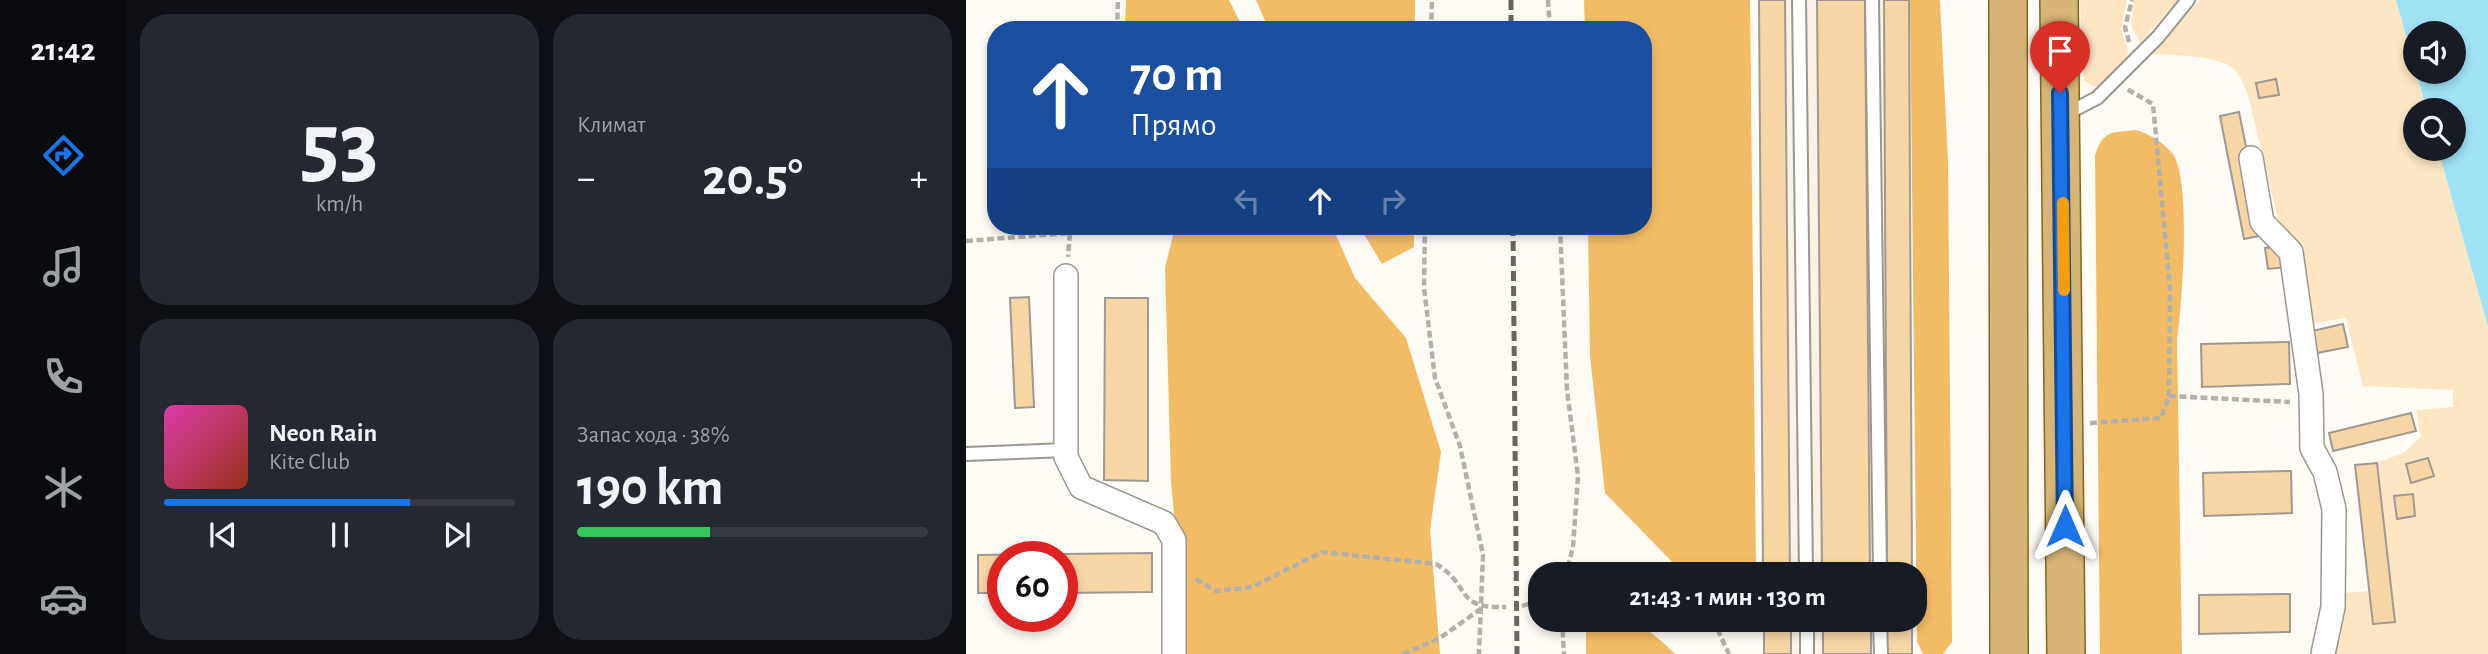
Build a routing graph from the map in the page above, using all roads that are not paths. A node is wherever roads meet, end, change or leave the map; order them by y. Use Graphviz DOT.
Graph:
graph roads {
  1 [pos="1799,0"];
  2 [pos="1872,0"];
  3 [pos="2008,0"];
  4 [pos="2059,0"];
  5 [pos="2188,0"];
  6 [pos="2060,116"];
  7 [pos="2251,158"];
  8 [pos="1066,276"];
  9 [pos="1066,450"];
  10 [pos="966,454"];
  11 [pos="1806,562"];
  12 [pos="1880,562"];
  13 [pos="1807,632"];
  14 [pos="1880,632"];
  15 [pos="1174,654"];
  16 [pos="1807,654"];
  17 [pos="1881,654"];
  18 [pos="2009,654"];
  19 [pos="2066,654"];
  20 [pos="2323,654"];
  1 -- 11 [label="lane"];
  2 -- 12 [label="lane"];
  3 -- 18 [label="main road"];
  4 -- 6 [label="main road"];
  5 -- 6 [label="lane"];
  6 -- 19 [label="main road"];
  7 -- 20 [label="street"];
  8 -- 9 [label="street"];
  9 -- 10 [label="lane"];
  9 -- 15 [label="street"];
  13 -- 16 [label="lane"];
  14 -- 17 [label="lane"];
}
